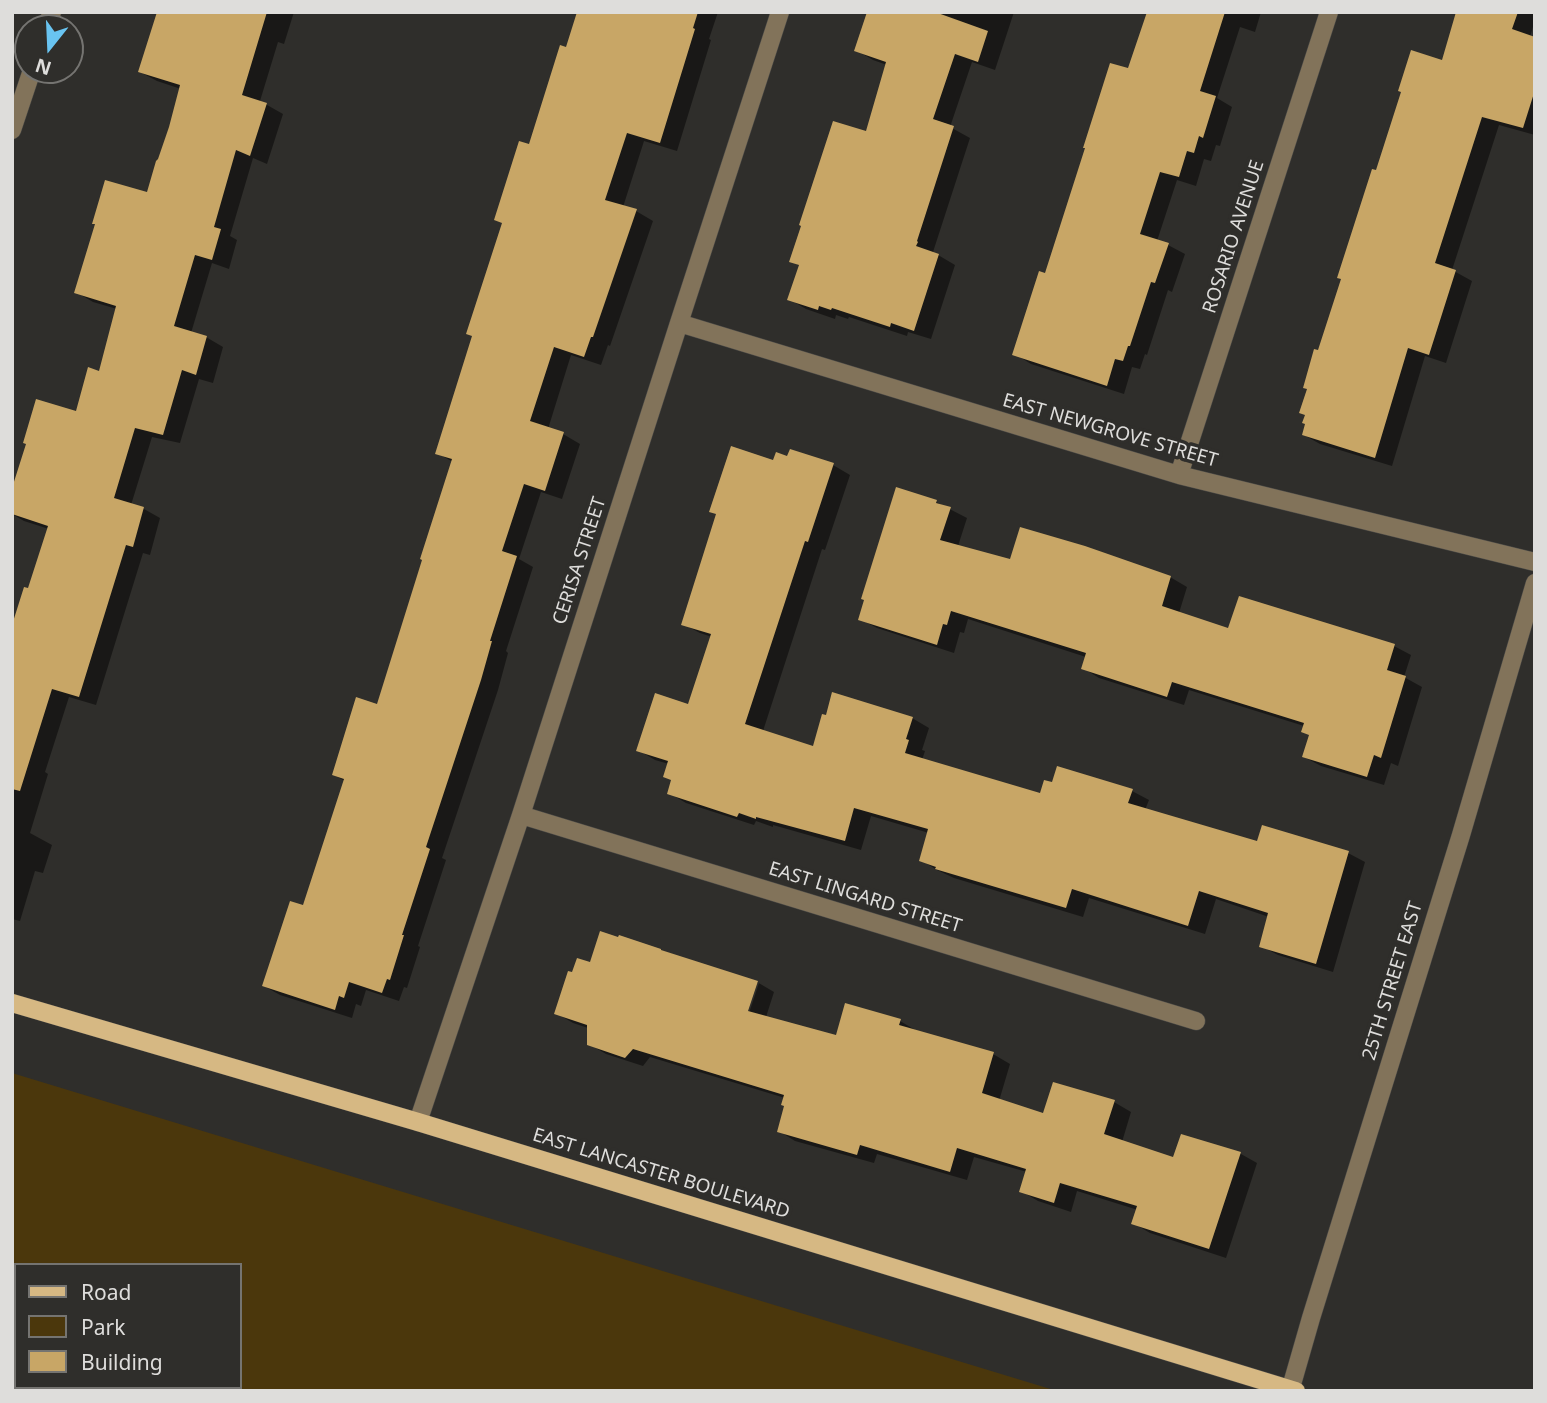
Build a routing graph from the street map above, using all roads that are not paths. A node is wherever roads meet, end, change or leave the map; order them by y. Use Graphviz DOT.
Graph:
graph roads {
  1 [pos="780,12"];
  2 [pos="1329,12"];
  3 [pos="27,84"];
  4 [pos="12,130"];
  5 [pos="678,323"];
  6 [pos="1179,475"];
  7 [pos="1535,562"];
  8 [pos="1535,583"];
  9 [pos="522,815"];
  10 [pos="12,1003"];
  11 [pos="1196,1021"];
  12 [pos="418,1122"];
  13 [pos="1293,1390"];
  1 -- 5 [label="street, CERISA STREET"];
  2 -- 6 [label="street, ROSARIO AVENUE"];
  3 -- 4 [label="street"];
  5 -- 6 [label="street, EAST NEWGROVE STREET"];
  5 -- 9 [label="street, CERISA STREET"];
  6 -- 7 [label="street, EAST NEWGROVE STREET"];
  8 -- 13 [label="street, 25TH STREET EAST"];
  9 -- 11 [label="street, EAST LINGARD STREET"];
  9 -- 12 [label="street, CERISA STREET"];
  10 -- 12 [label="main road, EAST LANCASTER BOULEVARD"];
  12 -- 13 [label="main road, EAST LANCASTER BOULEVARD"];
}
